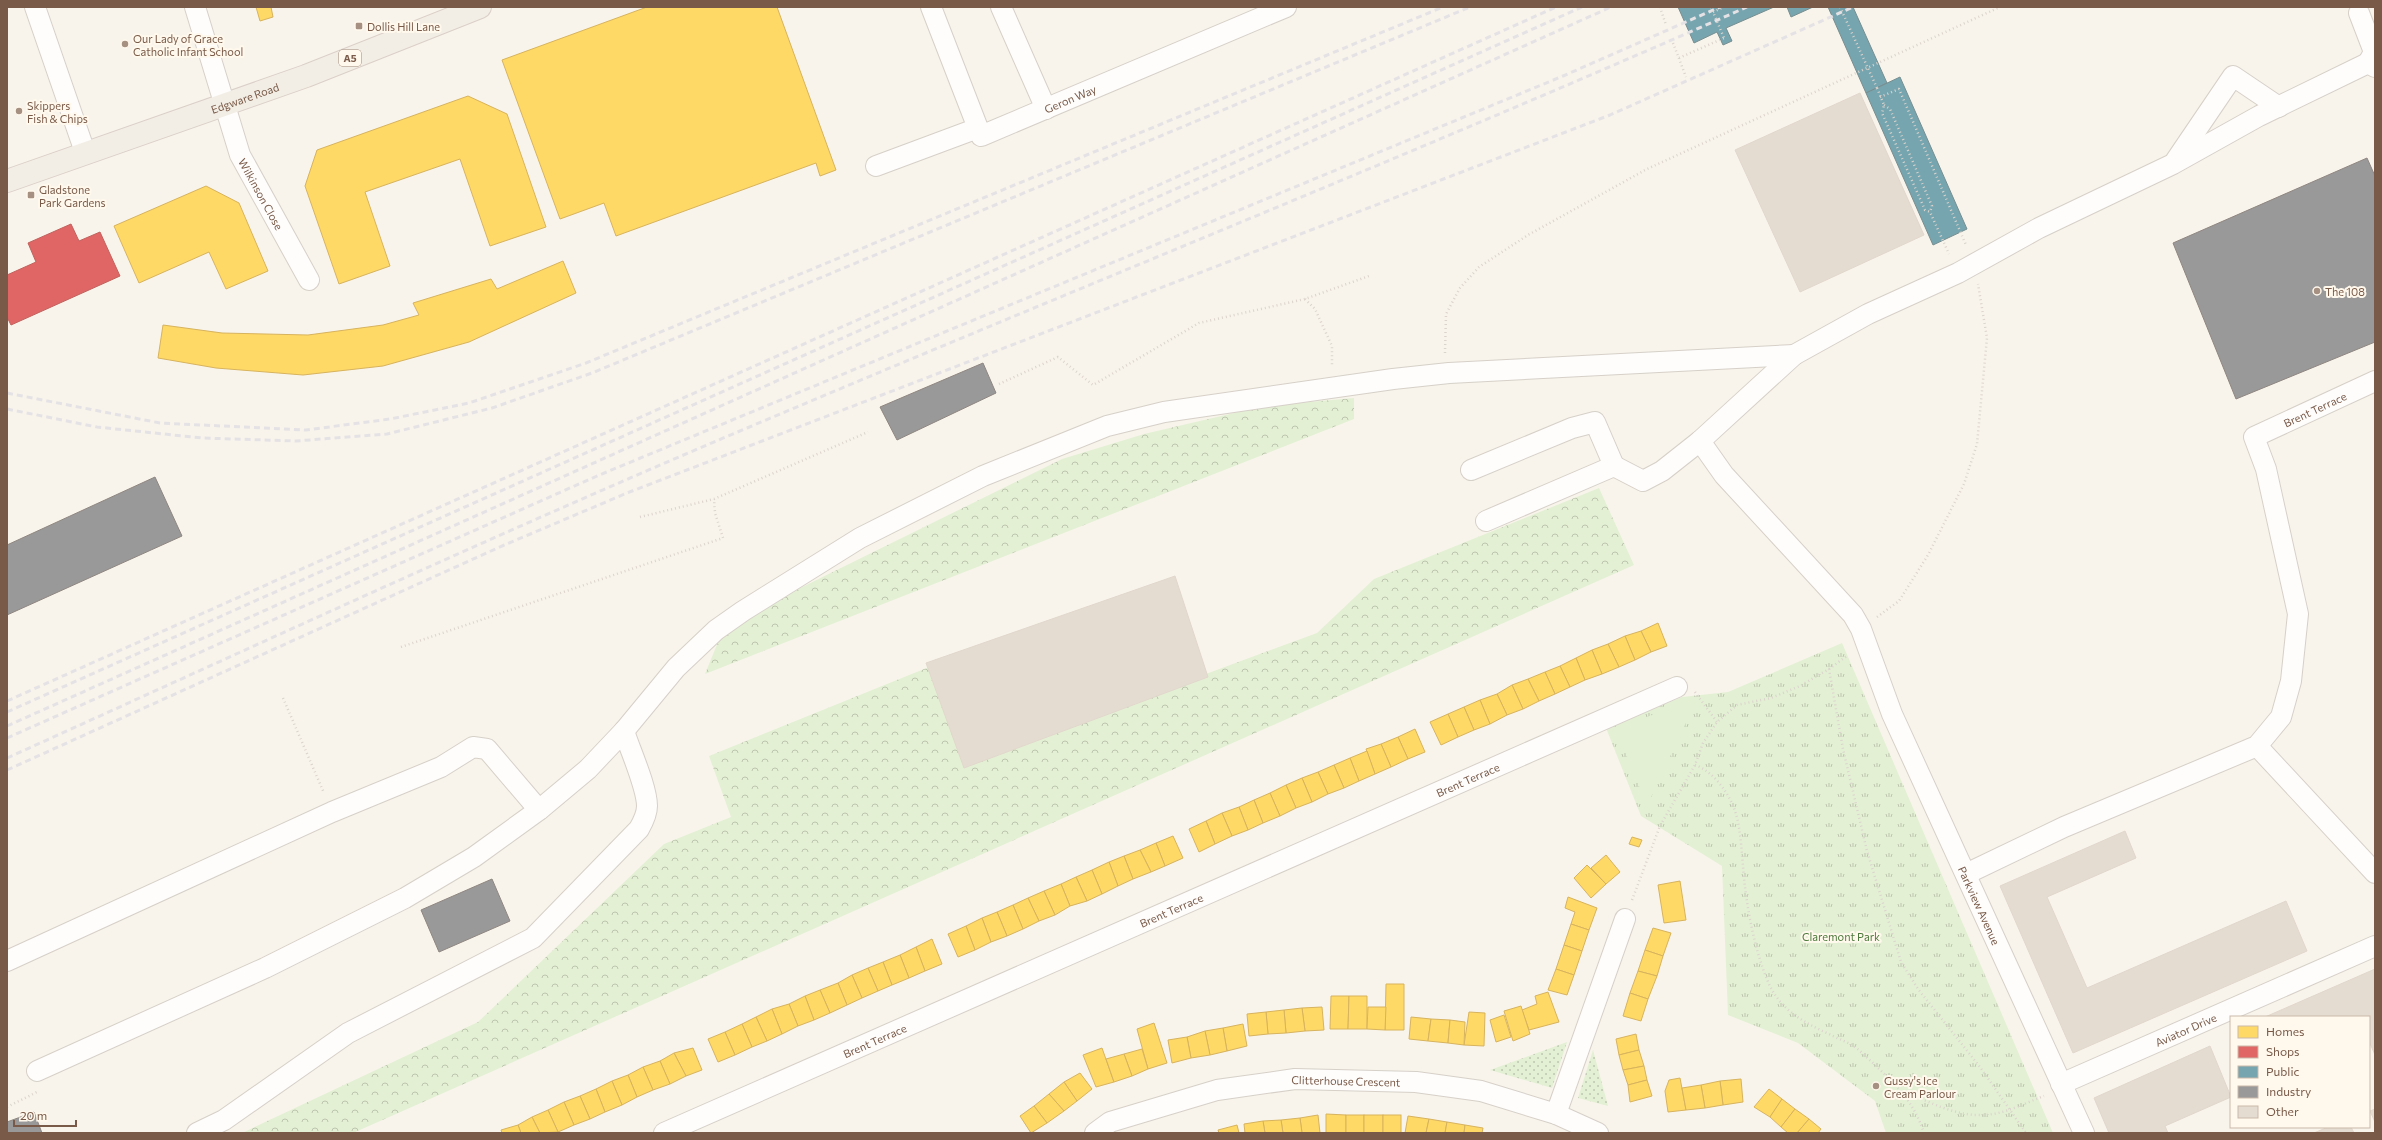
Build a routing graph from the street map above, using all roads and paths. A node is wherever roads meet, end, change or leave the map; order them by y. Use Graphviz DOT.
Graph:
graph roads {
  1 [pos="35,7"];
  2 [pos="195,7"];
  3 [pos="480,7"];
  4 [pos="931,7"];
  5 [pos="1001,7"];
  6 [pos="1660,7"];
  7 [pos="1711,7"];
  8 [pos="1724,7"];
  9 [pos="1840,7"];
  10 [pos="2000,7"];
  11 [pos="1280,8"];
  12 [pos="1713,12"];
  13 [pos="2359,13"];
  14 [pos="1666,25"];
  15 [pos="1673,43"];
  16 [pos="1679,58"];
  17 [pos="2371,65"];
  18 [pos="1686,77"];
  19 [pos="1880,97"];
  20 [pos="225,104"];
  21 [pos="1884,106"];
  22 [pos="2279,107"];
  23 [pos="1046,108"];
  24 [pos="978,128"];
  25 [pos="85,152"];
  26 [pos="2173,164"];
  27 [pos="876,166"];
  28 [pos="7,181"];
  29 [pos="1930,212"];
  30 [pos="1966,269"];
  31 [pos="1369,276"];
  32 [pos="308,280"];
  33 [pos="1305,299"];
  34 [pos="1794,355"];
  35 [pos="1449,373"];
  36 [pos="2375,381"];
  37 [pos="999,384"];
  38 [pos="1333,388"];
  39 [pos="868,432"];
  40 [pos="1700,441"];
  41 [pos="1614,466"];
  42 [pos="1471,470"];
  43 [pos="714,499"];
  44 [pos="640,517"];
  45 [pos="1486,521"];
  46 [pos="1860,629"];
  47 [pos="401,647"];
  48 [pos="1829,669"];
  49 [pos="1677,687"];
  50 [pos="283,698"];
  51 [pos="1718,722"];
  52 [pos="624,731"];
  53 [pos="2257,746"];
  54 [pos="1695,765"];
  55 [pos="539,810"];
  56 [pos="332,812"];
  57 [pos="2375,873"];
  58 [pos="1966,874"];
  59 [pos="1625,919"];
  60 [pos="2375,946"];
  61 [pos="7,961"];
  62 [pos="37,1071"];
  63 [pos="2054,1089"];
  64 [pos="1902,1090"];
  65 [pos="2010,1109"];
  66 [pos="1556,1114"];
  67 [pos="197,1133"];
  68 [pos="664,1133"];
  69 [pos="1095,1133"];
  70 [pos="1598,1133"];
  71 [pos="1924,1133"];
  72 [pos="2026,1133"];
  73 [pos="2084,1133"];
  1 -- 25 [label="street"];
  2 -- 20 [label="street"];
  3 -- 20 [label="main road, Edgware Road / A5"];
  4 -- 24 [label="street"];
  5 -- 23 [label="street"];
  6 -- 14 [label="path"];
  7 -- 12 [label="path, bridge"];
  8 -- 12 [label="path"];
  9 -- 19 [label="path, bridge"];
  10 -- 35 [label="path"];
  11 -- 23 [label="street, Geron Way"];
  12 -- 16 [label="path, bridge"];
  13 -- 17 [label="street"];
  15 -- 16 [label="path"];
  16 -- 18 [label="path"];
  17 -- 22 [label="street"];
  19 -- 21 [label="path"];
  19 -- 30 [label="path"];
  20 -- 25 [label="main road, Edgware Road / A5"];
  20 -- 32 [label="street, Wilkinson Close"];
  21 -- 29 [label="path"];
  21 -- 29 [label="path"];
  22 -- 26 [label="street"];
  22 -- 26 [label="street"];
  23 -- 24 [label="street, Geron Way"];
  24 -- 27 [label="street"];
  25 -- 28 [label="main road, Edgware Road / A5"];
  26 -- 30 [label="street"];
  29 -- 30 [label="path"];
  30 -- 34 [label="street"];
  30 -- 46 [label="path"];
  31 -- 33 [label="path"];
  33 -- 37 [label="path"];
  33 -- 38 [label="path"];
  34 -- 35 [label="street"];
  34 -- 40 [label="street"];
  35 -- 38 [label="street"];
  36 -- 53 [label="street, Brent Terrace"];
  38 -- 52 [label="street"];
  39 -- 43 [label="path"];
  40 -- 41 [label="street"];
  40 -- 46 [label="street, Parkview Avenue"];
  41 -- 42 [label="street"];
  41 -- 45 [label="street"];
  43 -- 44 [label="path"];
  43 -- 47 [label="path"];
  46 -- 48 [label="path"];
  46 -- 58 [label="street, Parkview Avenue"];
  48 -- 51 [label="path"];
  48 -- 65 [label="path"];
  49 -- 51 [label="path"];
  49 -- 68 [label="street, Brent Terrace"];
  50 -- 56 [label="path"];
  51 -- 54 [label="path"];
  52 -- 55 [label="street"];
  52 -- 67 [label="street"];
  53 -- 57 [label="street"];
  53 -- 58 [label="street"];
  54 -- 59 [label="path"];
  54 -- 64 [label="path"];
  55 -- 56 [label="street"];
  55 -- 62 [label="street"];
  56 -- 61 [label="street"];
  58 -- 63 [label="street, Parkview Avenue"];
  59 -- 66 [label="street"];
  60 -- 63 [label="street, Aviator Drive"];
  63 -- 65 [label="path"];
  63 -- 73 [label="street, Parkview Avenue"];
  64 -- 65 [label="path"];
  64 -- 71 [label="path"];
  65 -- 72 [label="path"];
  66 -- 69 [label="street, Clitterhouse Crescent"];
  66 -- 70 [label="street, Clitterhouse Crescent"];
}
